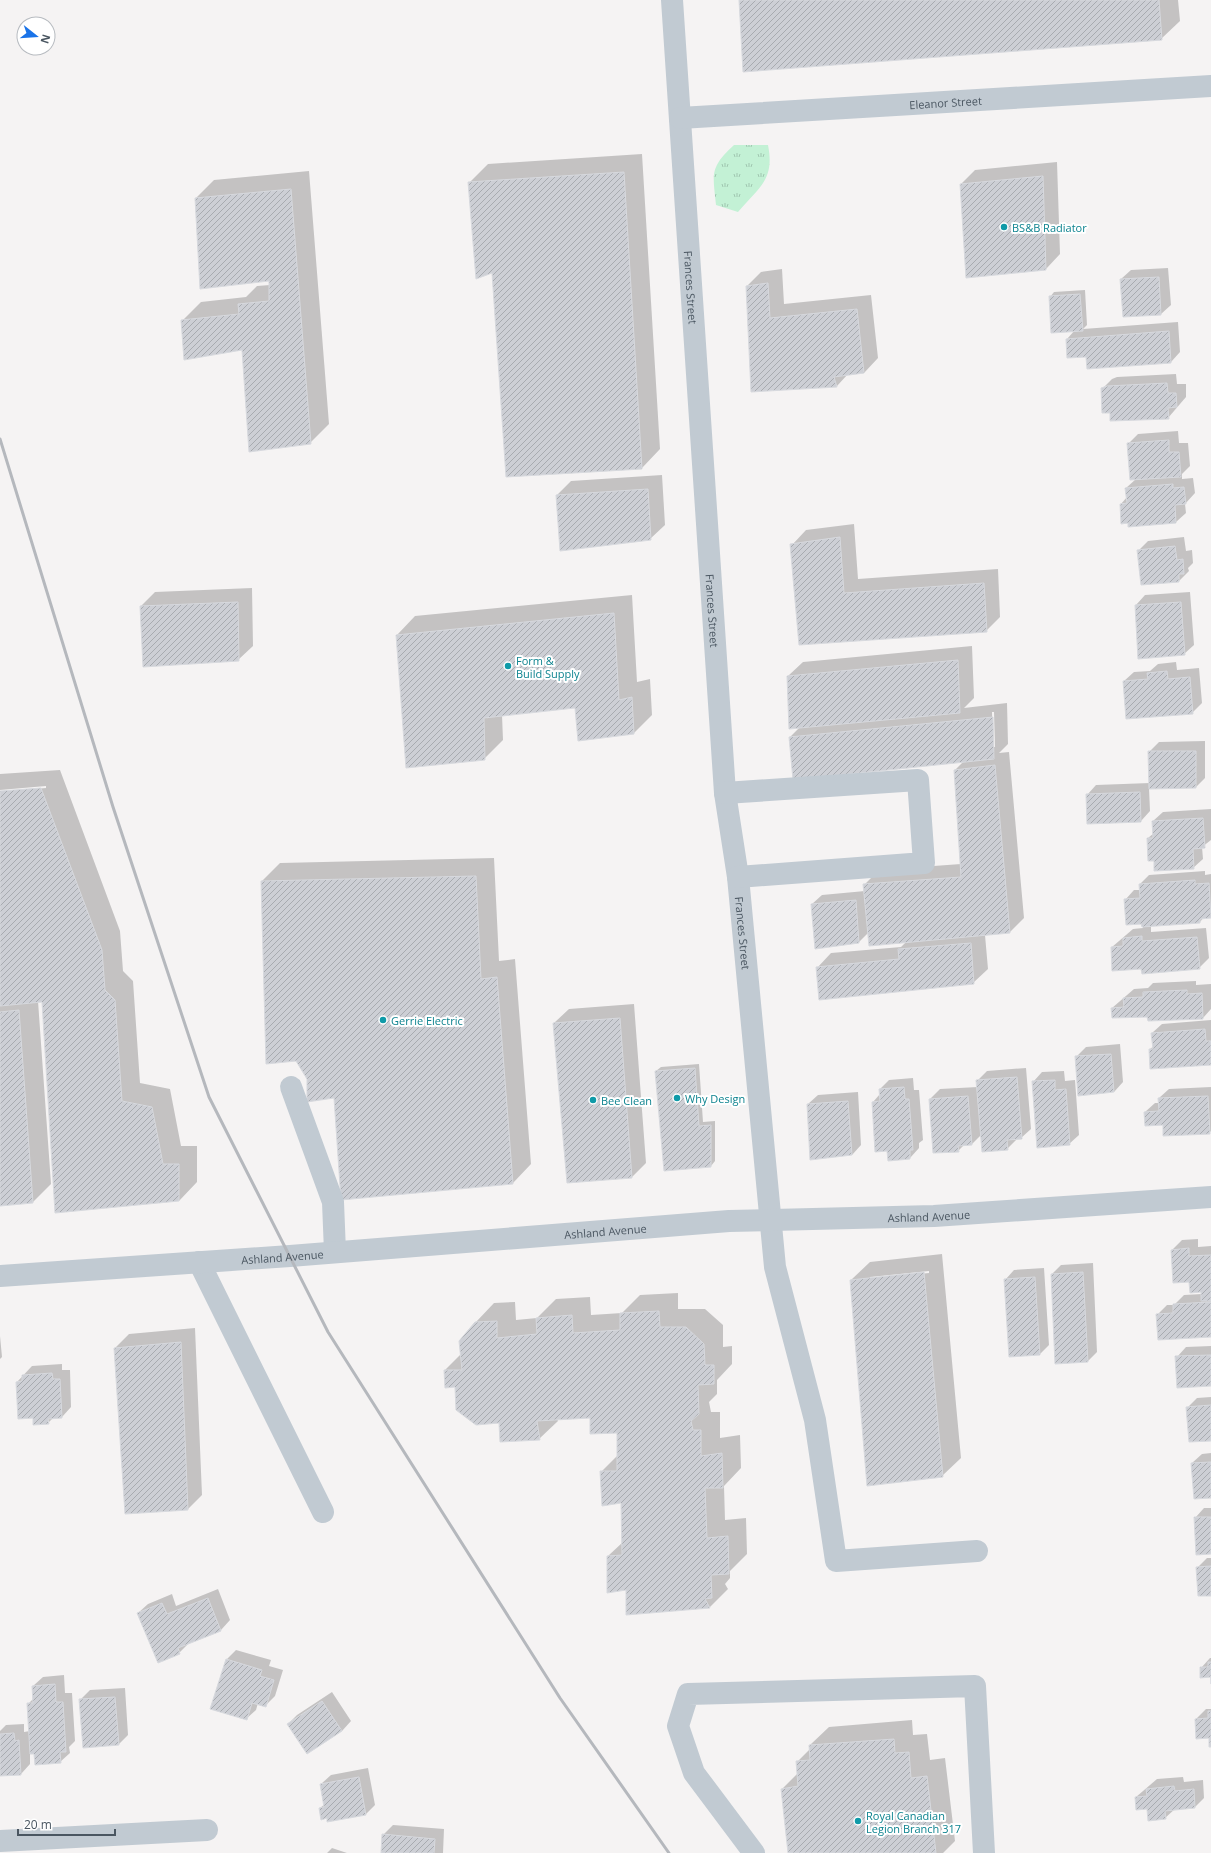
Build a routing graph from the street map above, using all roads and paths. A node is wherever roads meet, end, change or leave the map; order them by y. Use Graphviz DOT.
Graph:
graph roads {
  1 [pos="672,0"];
  2 [pos="1211,86"];
  3 [pos="680,118"];
  4 [pos="725,793"];
  5 [pos="738,877"];
  6 [pos="292,1088"];
  7 [pos="1211,1197"];
  8 [pos="770,1219"];
  9 [pos="335,1252"];
  10 [pos="200,1262"];
  11 [pos="0,1276"];
  12 [pos="323,1512"];
  13 [pos="977,1551"];
  14 [pos="207,1830"];
  15 [pos="0,1841"];
  16 [pos="754,1853"];
  17 [pos="984,1853"];
  1 -- 3 [label="street, Frances Street"];
  2 -- 3 [label="street, Eleanor Street"];
  3 -- 4 [label="street, Frances Street"];
  4 -- 5 [label="street, Frances Street"];
  4 -- 5 [label="street"];
  5 -- 8 [label="street, Frances Street"];
  6 -- 9 [label="street"];
  7 -- 8 [label="street, Ashland Avenue"];
  8 -- 9 [label="street, Ashland Avenue"];
  8 -- 13 [label="street, Frances Street"];
  9 -- 10 [label="street, Ashland Avenue"];
  10 -- 11 [label="street, Ashland Avenue"];
  10 -- 12 [label="street"];
  14 -- 15 [label="street"];
  16 -- 17 [label="street"];
}
